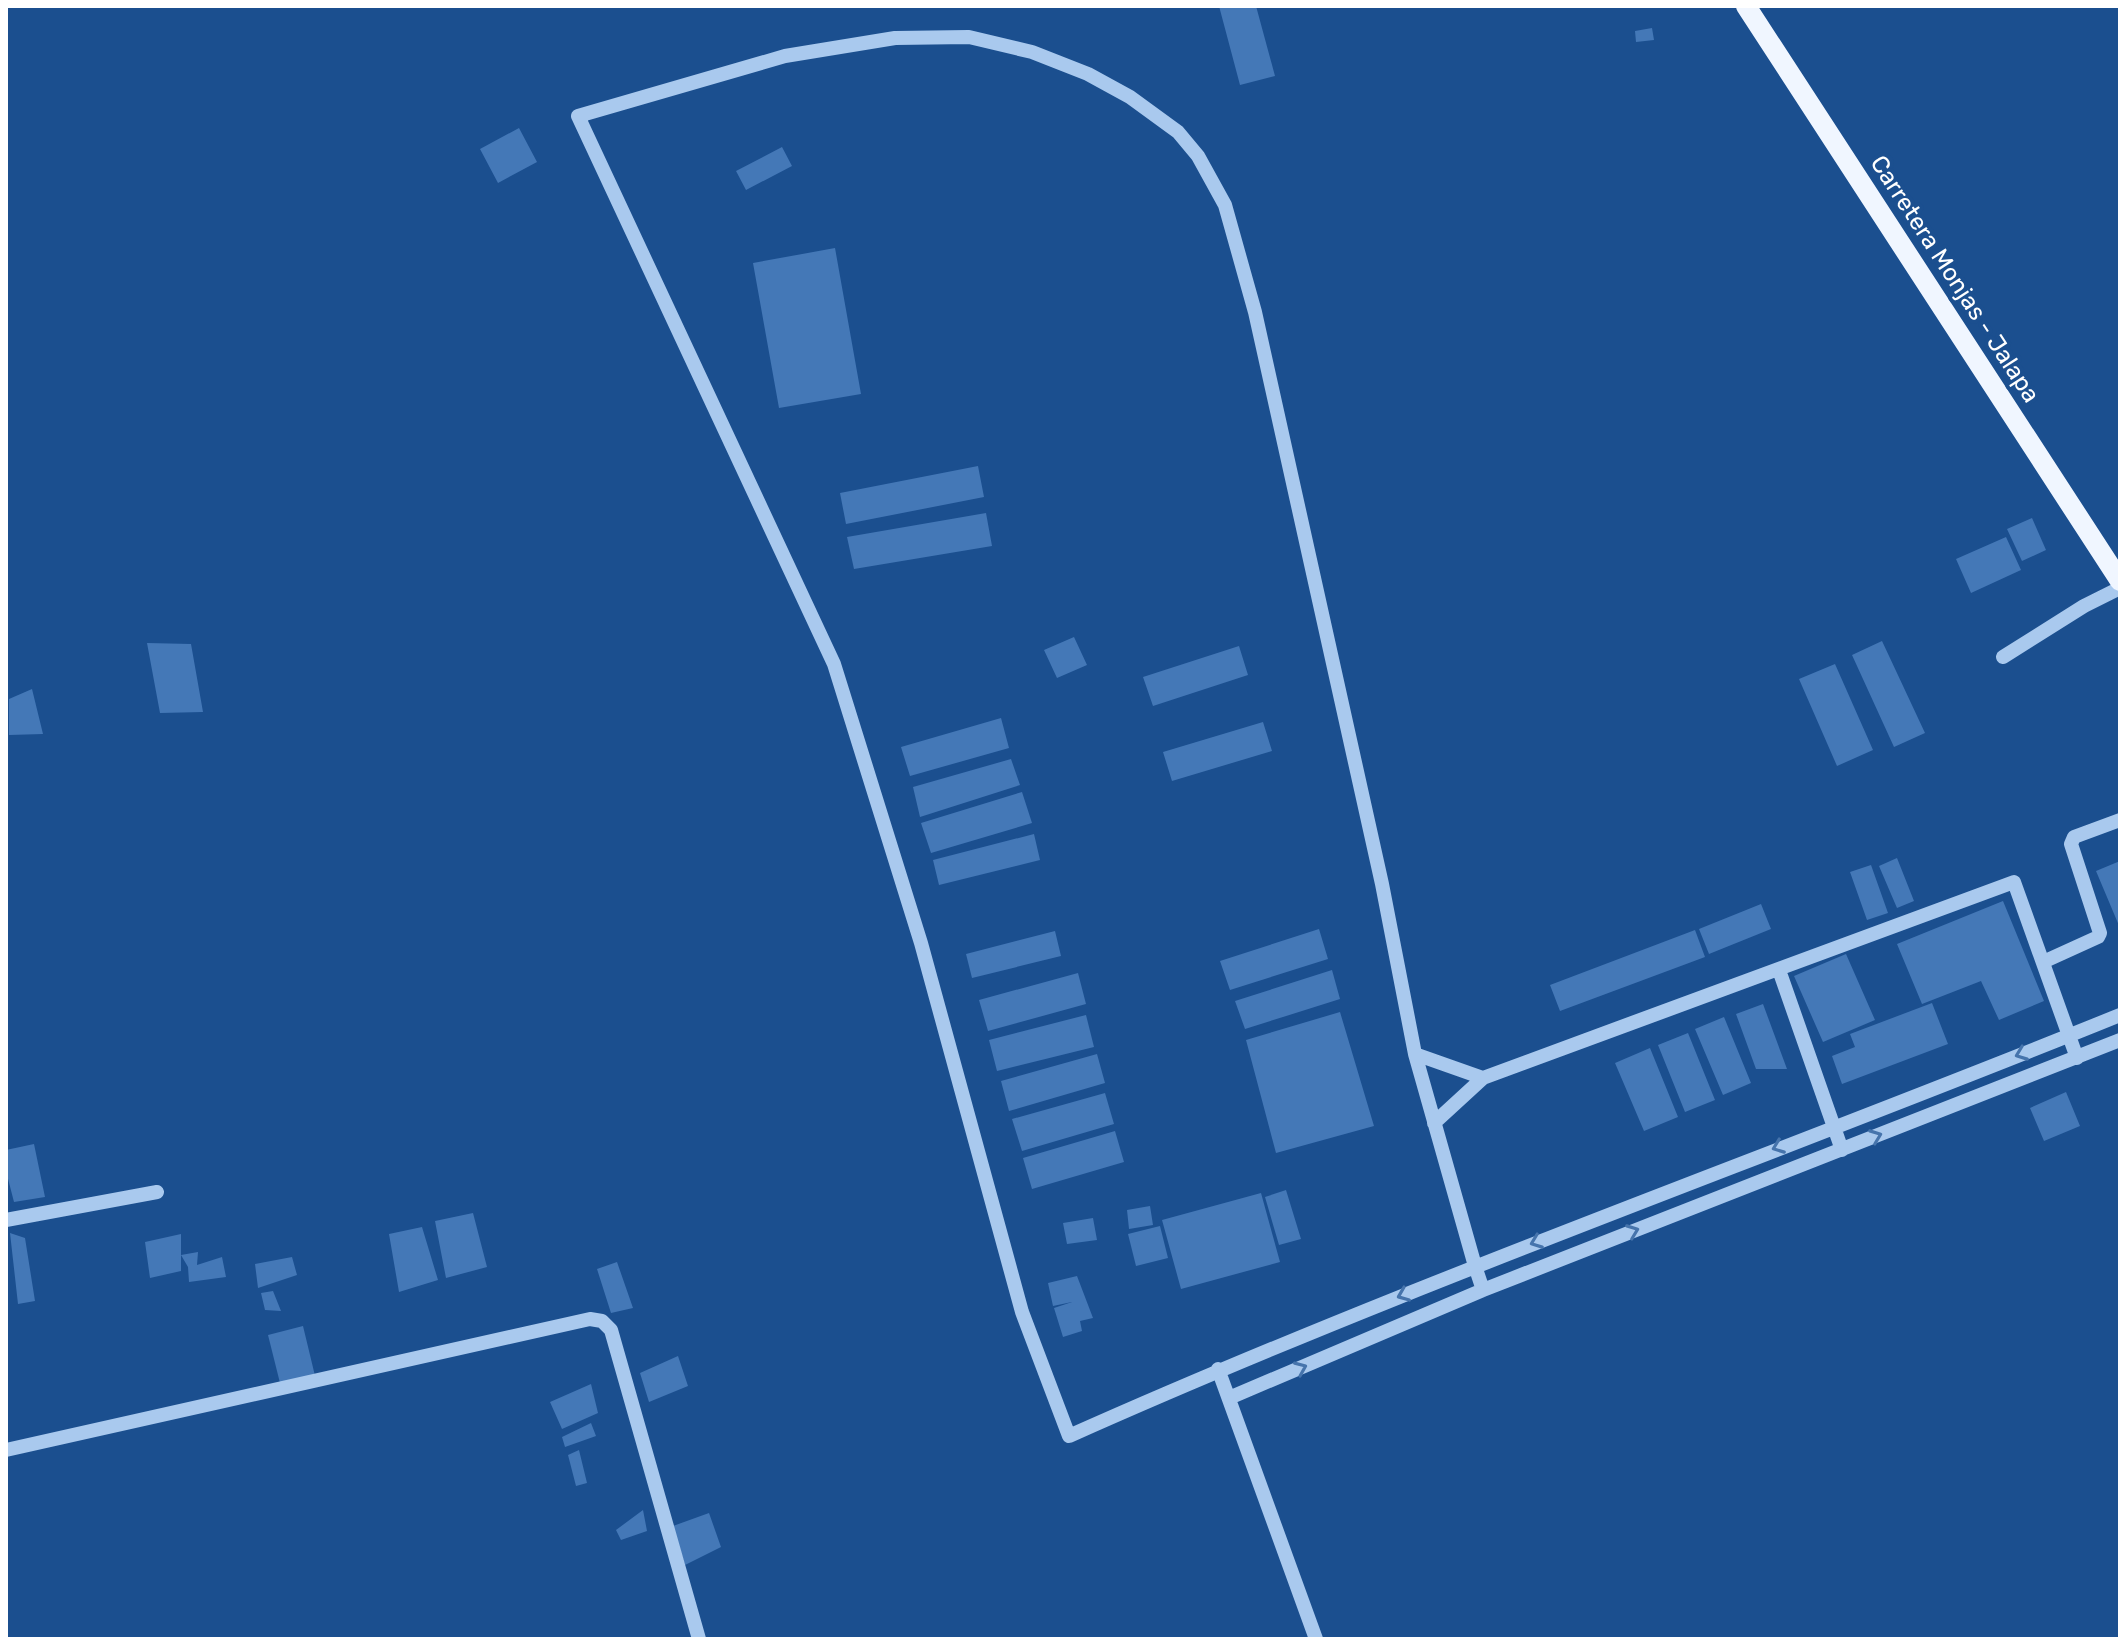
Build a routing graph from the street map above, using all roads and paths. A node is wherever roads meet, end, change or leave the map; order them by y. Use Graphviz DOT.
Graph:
graph roads {
  1 [pos="1746,6"];
  2 [pos="2120,581"];
  3 [pos="2120,588"];
  4 [pos="2003,657"];
  5 [pos="2120,820"];
  6 [pos="2043,962"];
  7 [pos="1779,970"];
  8 [pos="2120,1015"];
  9 [pos="2069,1036"];
  10 [pos="2120,1040"];
  11 [pos="1415,1054"];
  12 [pos="2077,1058"];
  13 [pos="1483,1078"];
  14 [pos="1434,1123"];
  15 [pos="1835,1125"];
  16 [pos="1842,1150"];
  17 [pos="157,1192"];
  18 [pos="6,1220"];
  19 [pos="1475,1266"];
  20 [pos="1483,1290"];
  21 [pos="1218,1369"];
  22 [pos="1229,1398"];
  23 [pos="6,1450"];
  24 [pos="699,1639"];
  25 [pos="1316,1639"];
  1 -- 2 [label="main road, Carretera Monjas - Jalapa"];
  3 -- 4 [label="street"];
  5 -- 6 [label="street"];
  6 -- 7 [label="street"];
  6 -- 9 [label="street"];
  7 -- 13 [label="street"];
  7 -- 15 [label="street"];
  8 -- 9 [label="street"];
  9 -- 12 [label="street"];
  9 -- 15 [label="street, one-way"];
  10 -- 12 [label="street"];
  11 -- 13 [label="street"];
  11 -- 14 [label="street"];
  11 -- 21 [label="street"];
  16 -- 12 [label="street, one-way"];
  13 -- 14 [label="street"];
  14 -- 19 [label="street"];
  15 -- 16 [label="street"];
  15 -- 19 [label="street, one-way"];
  20 -- 16 [label="street, one-way"];
  17 -- 18 [label="street"];
  19 -- 20 [label="street"];
  19 -- 21 [label="street, one-way"];
  22 -- 20 [label="street, one-way"];
  21 -- 22 [label="street"];
  22 -- 25 [label="street"];
  23 -- 24 [label="street"];
}
